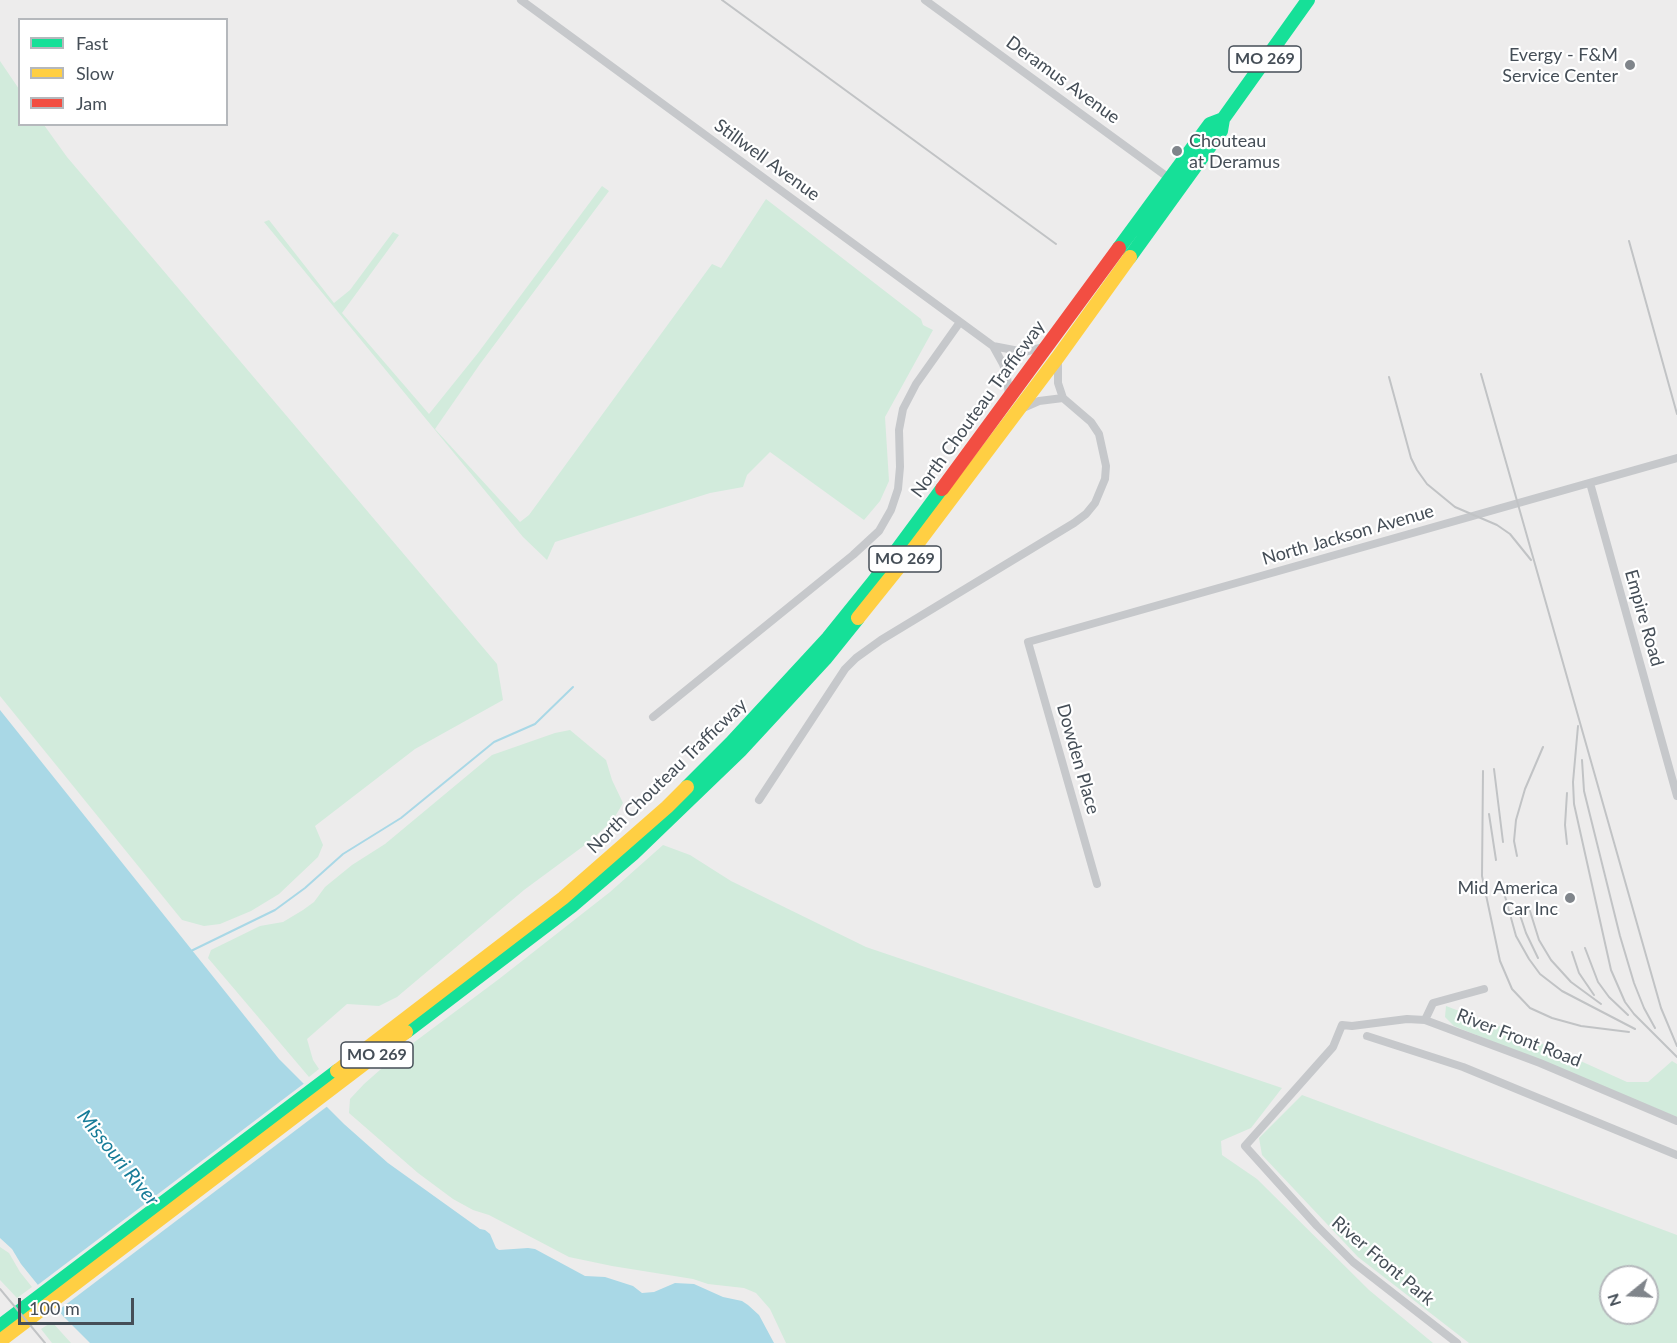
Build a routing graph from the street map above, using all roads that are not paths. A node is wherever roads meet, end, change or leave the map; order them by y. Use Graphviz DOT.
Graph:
graph roads {
  1 [pos="521,0"];
  2 [pos="925,0"];
  3 [pos="1308,0"];
  4 [pos="1175,182"];
  5 [pos="960,322"];
  6 [pos="993,346"];
  7 [pos="1044,347"];
  8 [pos="1058,357"];
  9 [pos="1009,396"];
  10 [pos="1063,398"];
  11 [pos="1015,413"];
  12 [pos="1677,458"];
  13 [pos="1590,483"];
  14 [pos="1028,642"];
  15 [pos="653,717"];
  16 [pos="736,747"];
  17 [pos="1677,796"];
  18 [pos="759,800"];
  19 [pos="1097,884"];
  20 [pos="1484,989"];
  21 [pos="1425,1020"];
  22 [pos="1367,1036"];
  23 [pos="1677,1121"];
  24 [pos="1245,1146"];
  25 [pos="1677,1155"];
  26 [pos="0,1327"];
  27 [pos="0,1341"];
  28 [pos="12,1343"];
  29 [pos="1457,1343"];
  1 -- 5 [label="street, Stillwell Avenue"];
  2 -- 4 [label="street, Deramus Avenue"];
  3 -- 4 [label="main road, North Chouteau Trafficway / MO 269"];
  4 -- 7 [label="main road, North Chouteau Trafficway / MO 269"];
  4 -- 8 [label="main road, North Chouteau Trafficway / MO 269"];
  5 -- 6 [label="street, Stillwell Avenue"];
  5 -- 15 [label="street, North Chouteau Trafficway"];
  6 -- 7 [label="street, Stillwell Avenue"];
  6 -- 9 [label="street, Stillwell Avenue"];
  7 -- 9 [label="main road, North Chouteau Trafficway / MO 269"];
  8 -- 10 [label="street"];
  8 -- 11 [label="main road, North Chouteau Trafficway / MO 269"];
  9 -- 16 [label="main road, North Chouteau Trafficway / MO 269"];
  10 -- 11 [label="street, North Chouteau Trafficway"];
  10 -- 18 [label="street"];
  11 -- 16 [label="main road, North Chouteau Trafficway / MO 269"];
  12 -- 13 [label="street, North Jackson Avenue"];
  13 -- 14 [label="street, North Jackson Avenue"];
  13 -- 17 [label="street, Empire Road"];
  14 -- 19 [label="street, Dowden Place"];
  16 -- 26 [label="main road, North Chouteau Trafficway / MO 269"];
  16 -- 27 [label="main road, North Chouteau Trafficway / MO 269"];
  20 -- 21 [label="street"];
  21 -- 23 [label="street, River Front Road"];
  21 -- 24 [label="street, River Front Road"];
  22 -- 25 [label="street"];
  24 -- 29 [label="street, River Front Park"];
  26 -- 28 [label="street"];
}
